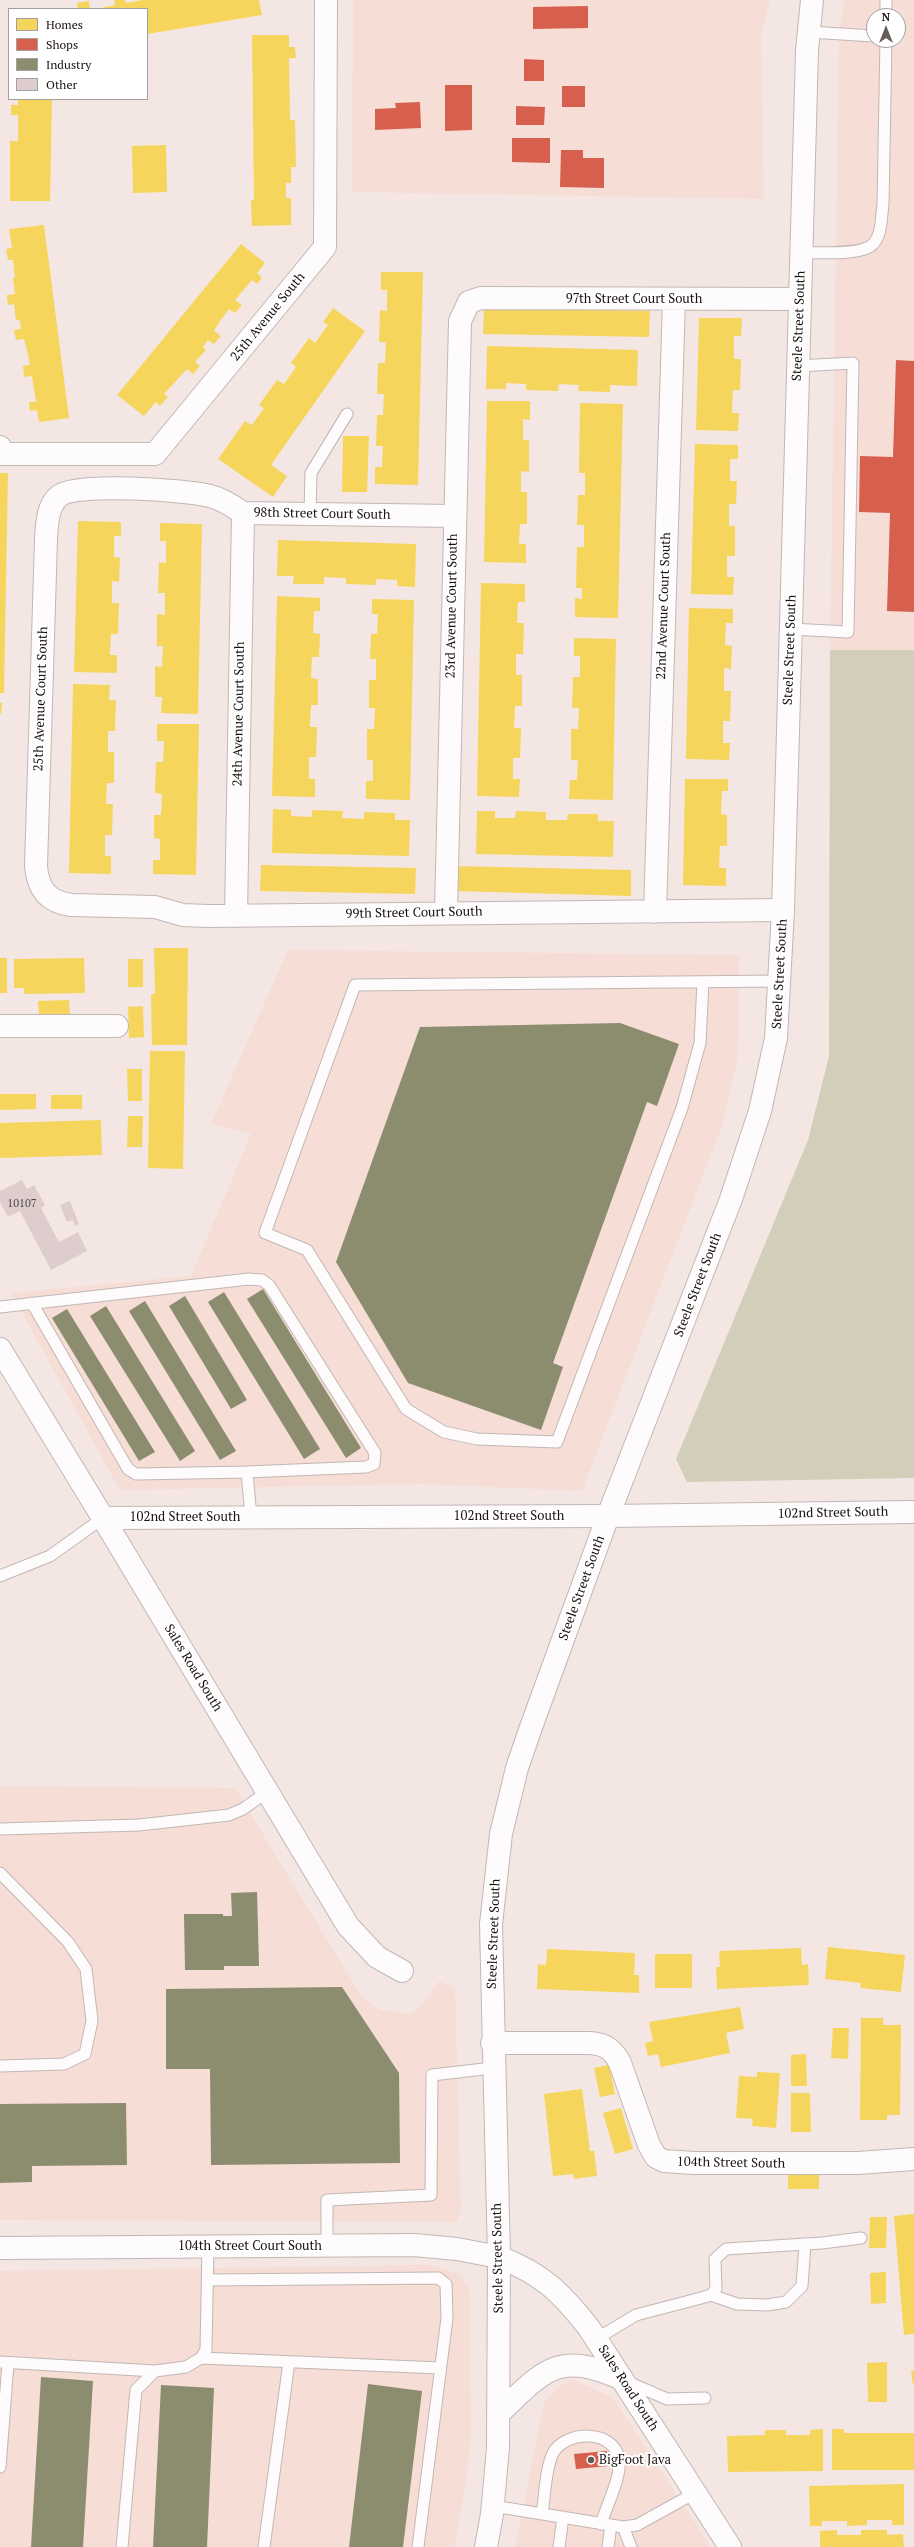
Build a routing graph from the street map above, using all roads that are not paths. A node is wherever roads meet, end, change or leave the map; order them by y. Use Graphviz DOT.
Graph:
graph roads {
  1 [pos="326,0"];
  2 [pos="812,0"];
  3 [pos="809,32"];
  4 [pos="866,36"];
  5 [pos="886,48"];
  6 [pos="802,253"];
  7 [pos="800,299"];
  8 [pos="674,300"];
  9 [pos="469,302"];
  10 [pos="798,366"];
  11 [pos="347,414"];
  12 [pos="0,447"];
  13 [pos="55,500"];
  14 [pos="243,513"];
  15 [pos="310,513"];
  16 [pos="454,516"];
  17 [pos="791,629"];
  18 [pos="47,897"];
  19 [pos="783,910"];
  20 [pos="446,912"];
  21 [pos="655,912"];
  22 [pos="236,916"];
  23 [pos="780,981"];
  24 [pos="703,982"];
  25 [pos="0,1026"];
  26 [pos="117,1026"];
  27 [pos="32,1303"];
  28 [pos="0,1307"];
  29 [pos="0,1351"];
  30 [pos="247,1472"];
  31 [pos="914,1512"];
  32 [pos="608,1516"];
  33 [pos="251,1517"];
  34 [pos="103,1518"];
  35 [pos="0,1576"];
  36 [pos="267,1792"];
  37 [pos="0,1829"];
  38 [pos="0,1873"];
  39 [pos="402,1971"];
  40 [pos="492,2043"];
  41 [pos="0,2066"];
  42 [pos="493,2068"];
  43 [pos="914,2159"];
  44 [pos="861,2238"];
  45 [pos="805,2244"];
  46 [pos="327,2246"];
  47 [pos="208,2247"];
  48 [pos="0,2248"];
  49 [pos="499,2257"];
  50 [pos="208,2280"];
  51 [pos="711,2295"];
  52 [pos="596,2339"];
  53 [pos="202,2358"];
  54 [pos="4,2362"];
  55 [pos="289,2362"];
  56 [pos="440,2368"];
  57 [pos="155,2371"];
  58 [pos="622,2379"];
  59 [pos="705,2398"];
  60 [pos="498,2414"];
  61 [pos="0,2467"];
  62 [pos="695,2493"];
  63 [pos="493,2506"];
  64 [pos="542,2514"];
  65 [pos="563,2517"];
  66 [pos="606,2524"];
  67 [pos="623,2527"];
  68 [pos="122,2547"];
  69 [pos="264,2547"];
  70 [pos="418,2547"];
  71 [pos="486,2547"];
  72 [pos="558,2547"];
  73 [pos="608,2547"];
  74 [pos="631,2547"];
  75 [pos="730,2547"];
  1 -- 12 [label="street, 25th Avenue South"];
  2 -- 3 [label="street, Steele Street South"];
  3 -- 4 [label="lane"];
  3 -- 6 [label="street, Steele Street South"];
  5 -- 6 [label="lane"];
  6 -- 7 [label="street, Steele Street South"];
  7 -- 8 [label="street, 97th Street Court South"];
  7 -- 10 [label="street, Steele Street South"];
  8 -- 9 [label="street, 97th Street Court South"];
  8 -- 21 [label="street, 22nd Avenue Court South"];
  9 -- 16 [label="street, 23rd Avenue Court South"];
  10 -- 17 [label="street, Steele Street South"];
  10 -- 17 [label="lane"];
  11 -- 15 [label="lane"];
  13 -- 14 [label="street, 98th Street Court South"];
  13 -- 18 [label="street, 25th Avenue Court South"];
  14 -- 15 [label="street, 98th Street Court South"];
  14 -- 22 [label="street, 24th Avenue Court South"];
  15 -- 16 [label="street, 98th Street Court South"];
  16 -- 20 [label="street, 23rd Avenue Court South"];
  17 -- 19 [label="street, Steele Street South"];
  18 -- 22 [label="street, 99th Street Court South"];
  19 -- 21 [label="street, 99th Street Court South"];
  19 -- 23 [label="street, Steele Street South"];
  20 -- 21 [label="street, 99th Street Court South"];
  20 -- 22 [label="street, 99th Street Court South"];
  23 -- 24 [label="lane"];
  23 -- 32 [label="street, Steele Street South"];
  24 -- 24 [label="lane"];
  25 -- 26 [label="street"];
  27 -- 28 [label="lane"];
  27 -- 30 [label="lane"];
  27 -- 30 [label="lane"];
  29 -- 34 [label="street, Sales Road South"];
  30 -- 33 [label="lane"];
  31 -- 32 [label="street, 102nd Street South"];
  32 -- 33 [label="street, 102nd Street South"];
  32 -- 40 [label="street, Steele Street South"];
  33 -- 34 [label="street, 102nd Street South"];
  34 -- 35 [label="lane"];
  34 -- 36 [label="street, Sales Road South"];
  36 -- 37 [label="lane"];
  36 -- 39 [label="street, Sales Road South"];
  38 -- 41 [label="lane"];
  40 -- 42 [label="street, Steele Street South"];
  40 -- 43 [label="street, 104th Street South"];
  42 -- 46 [label="lane"];
  42 -- 49 [label="street, Steele Street South"];
  44 -- 45 [label="lane"];
  45 -- 51 [label="lane"];
  45 -- 51 [label="lane"];
  46 -- 47 [label="street, 104th Street Court South"];
  46 -- 49 [label="street, 104th Street Court South"];
  47 -- 48 [label="street, 104th Street Court South"];
  47 -- 50 [label="lane"];
  49 -- 52 [label="street, Sales Road South"];
  49 -- 60 [label="street, Steele Street South"];
  50 -- 53 [label="lane"];
  50 -- 56 [label="lane"];
  51 -- 52 [label="lane"];
  52 -- 58 [label="street, Sales Road South"];
  53 -- 55 [label="lane"];
  53 -- 57 [label="lane"];
  54 -- 57 [label="lane"];
  54 -- 61 [label="lane"];
  55 -- 56 [label="lane"];
  55 -- 69 [label="lane"];
  56 -- 70 [label="lane"];
  57 -- 68 [label="lane"];
  58 -- 59 [label="lane"];
  58 -- 60 [label="street"];
  58 -- 62 [label="street, Sales Road South"];
  60 -- 63 [label="street, Steele Street South"];
  62 -- 67 [label="lane"];
  62 -- 75 [label="street, Sales Road South"];
  63 -- 64 [label="lane"];
  63 -- 71 [label="street, Steele Street South"];
  64 -- 65 [label="lane"];
  64 -- 66 [label="lane"];
  65 -- 66 [label="lane"];
  65 -- 72 [label="lane"];
  66 -- 67 [label="lane"];
  66 -- 73 [label="lane"];
  67 -- 74 [label="lane"];
}
